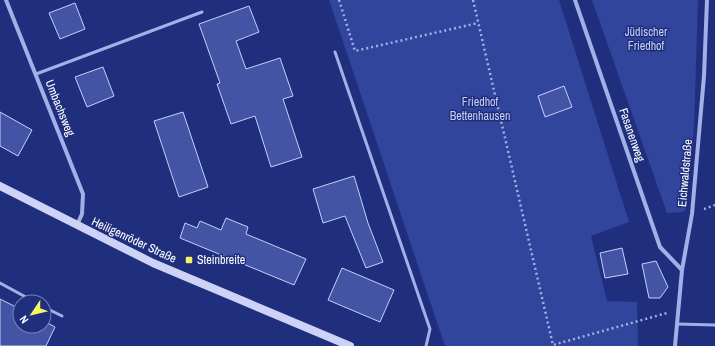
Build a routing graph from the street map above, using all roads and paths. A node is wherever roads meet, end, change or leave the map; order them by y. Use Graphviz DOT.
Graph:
graph roads {
  1 [pos="6,0"];
  2 [pos="339,0"];
  3 [pos="472,0"];
  4 [pos="575,0"];
  5 [pos="707,0"];
  6 [pos="202,12"];
  7 [pos="478,23"];
  8 [pos="335,52"];
  9 [pos="36,74"];
  10 [pos="0,186"];
  11 [pos="77,226"];
  12 [pos="682,270"];
  13 [pos="0,283"];
  14 [pos="20,294"];
  15 [pos="52,310"];
  16 [pos="678,313"];
  17 [pos="62,316"];
  18 [pos="677,324"];
  19 [pos="715,325"];
  20 [pos="350,346"];
  21 [pos="426,346"];
  22 [pos="675,346"];
  1 -- 9 [label="street, Umbachsweg"];
  2 -- 7 [label="path"];
  3 -- 7 [label="path"];
  4 -- 12 [label="street, Fasanenweg"];
  5 -- 12 [label="street, Eichwaldstraße"];
  6 -- 9 [label="lane"];
  7 -- 16 [label="path"];
  8 -- 21 [label="lane"];
  9 -- 11 [label="street, Umbachsweg"];
  10 -- 11 [label="street, Heiligenröder Straße"];
  11 -- 20 [label="street, Heiligenröder Straße"];
  12 -- 16 [label="street, Eichwaldstraße"];
  13 -- 14 [label="lane"];
  15 -- 17 [label="lane"];
  16 -- 18 [label="street, Eichwaldstraße"];
  18 -- 19 [label="lane"];
  18 -- 22 [label="street, Eichwaldstraße"];
}
